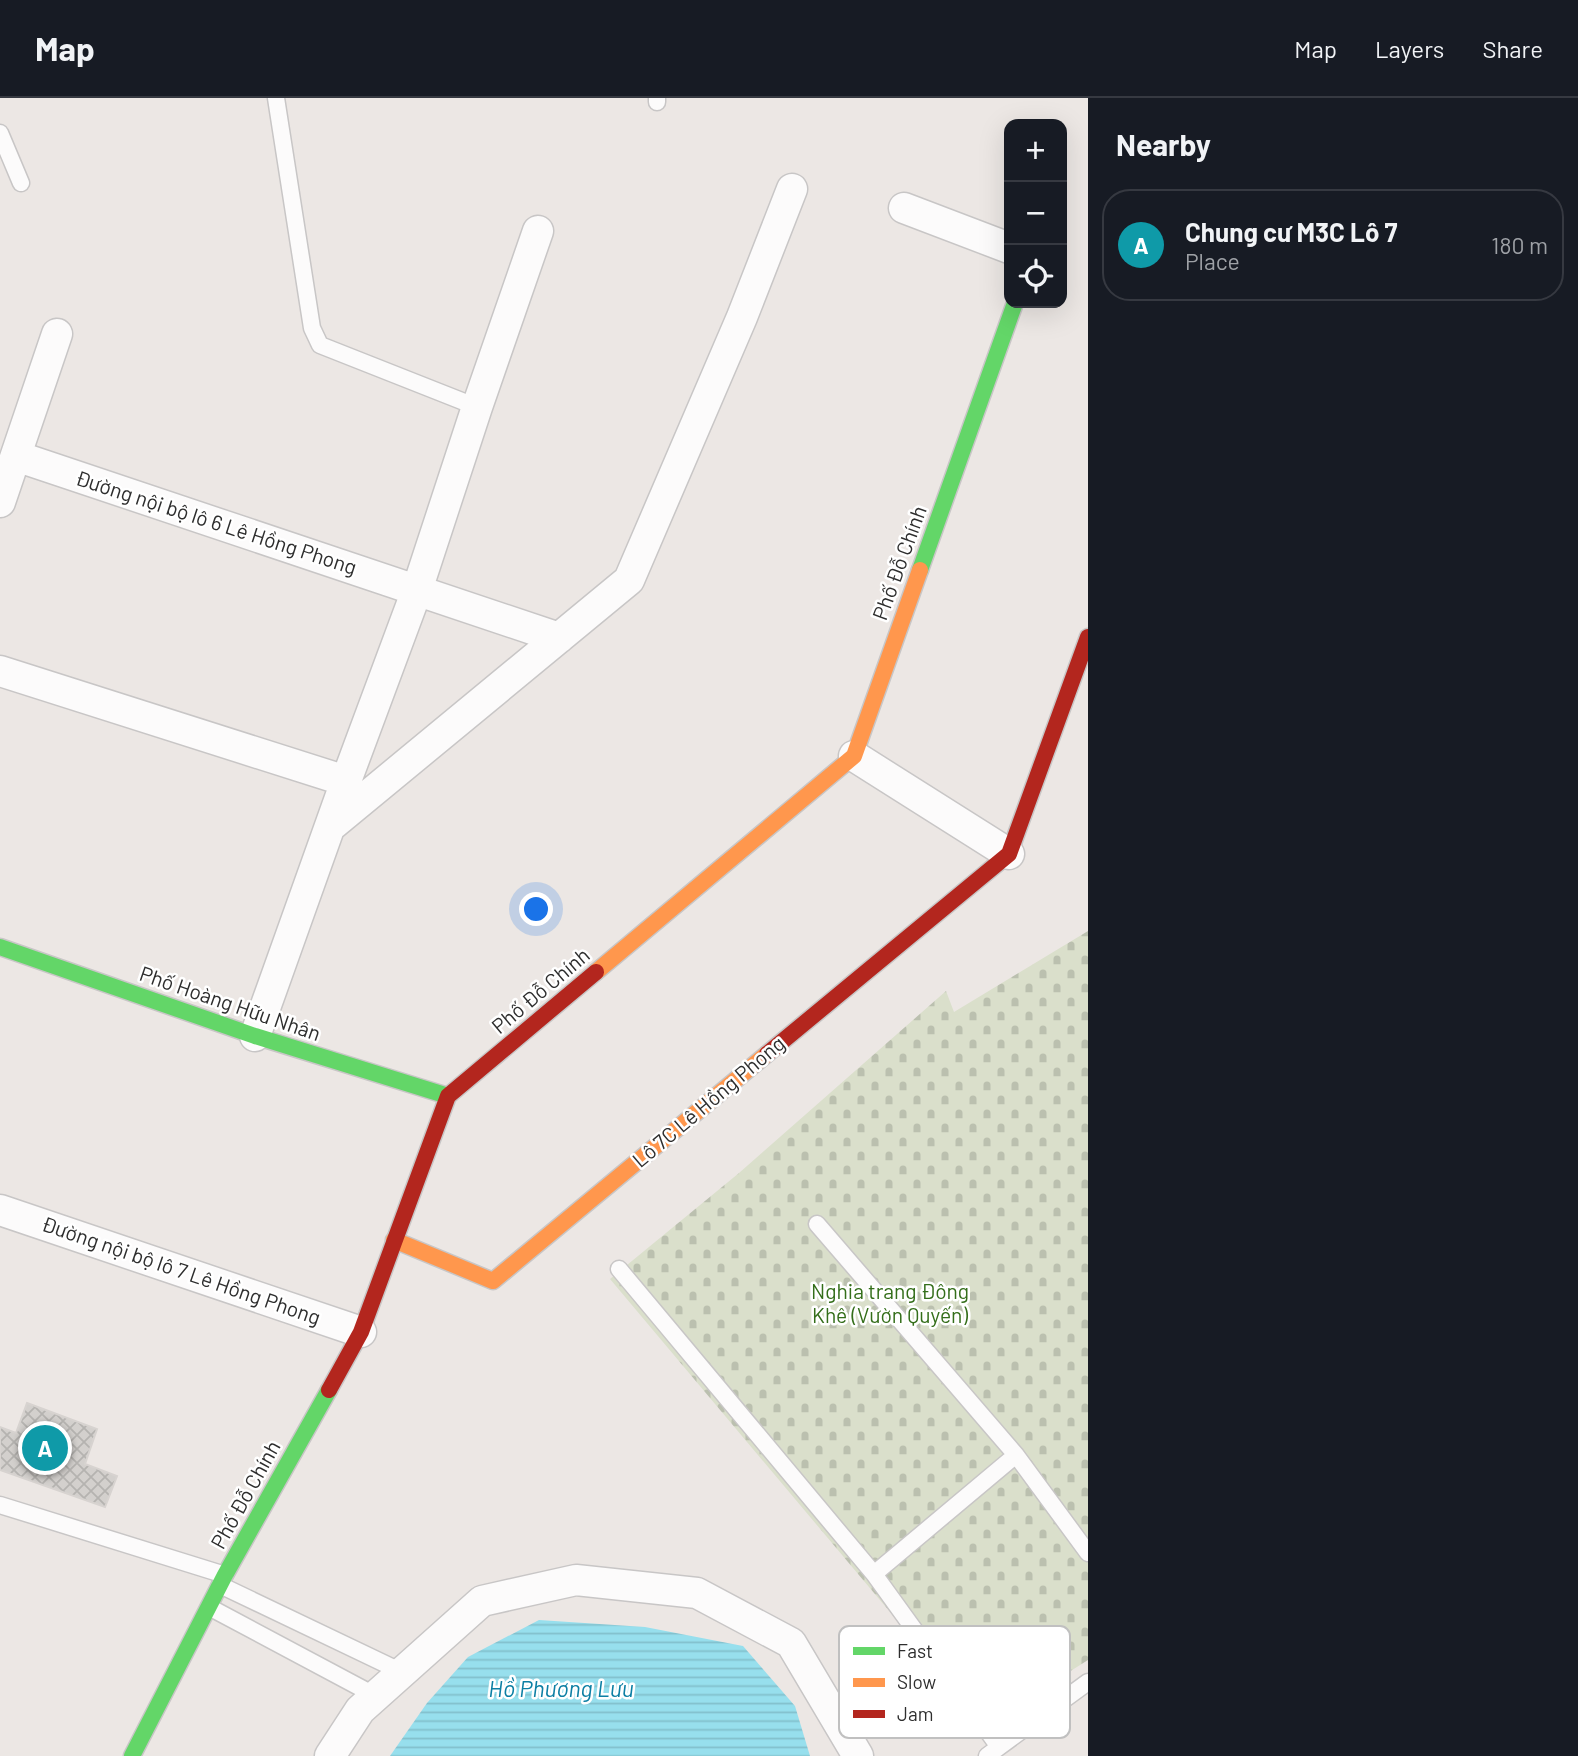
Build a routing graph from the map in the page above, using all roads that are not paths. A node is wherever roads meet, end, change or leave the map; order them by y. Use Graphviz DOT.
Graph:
graph roads {
  1 [pos="276,98"];
  2 [pos="0,133"];
  3 [pos="21,183"];
  4 [pos="792,190"];
  5 [pos="904,208"];
  6 [pos="538,231"];
  7 [pos="1004,246"];
  8 [pos="1013,308"];
  9 [pos="57,334"];
  10 [pos="477,407"];
  11 [pos="16,456"];
  12 [pos="0,502"];
  13 [pos="417,590"];
  14 [pos="559,638"];
  15 [pos="1088,638"];
  16 [pos="0,671"];
  17 [pos="854,756"];
  18 [pos="346,781"];
  19 [pos="331,827"];
  20 [pos="1009,854"];
  21 [pos="0,947"];
  22 [pos="255,1036"];
  23 [pos="448,1096"];
  24 [pos="0,1210"];
  25 [pos="817,1224"];
  26 [pos="394,1240"];
  27 [pos="619,1269"];
  28 [pos="361,1332"];
  29 [pos="1016,1455"];
  30 [pos="0,1505"];
  31 [pos="1088,1553"];
  32 [pos="874,1574"];
  33 [pos="223,1580"];
  34 [pos="209,1607"];
  35 [pos="909,1626"];
  36 [pos="402,1672"];
  37 [pos="1088,1682"];
  38 [pos="1070,1695"];
  39 [pos="376,1696"];
  40 [pos="839,1724"];
  41 [pos="847,1738"];
  42 [pos="1011,1738"];
  43 [pos="993,1751"];
  44 [pos="132,1756"];
  45 [pos="330,1756"];
  46 [pos="858,1756"];
  1 -- 10 [label="lane"];
  2 -- 3 [label="lane"];
  4 -- 14 [label="street"];
  5 -- 7 [label="street"];
  6 -- 10 [label="street"];
  8 -- 17 [label="street, Phố Đỗ Chính"];
  9 -- 11 [label="street"];
  10 -- 13 [label="street"];
  11 -- 12 [label="street"];
  11 -- 13 [label="street, Đường nội bộ lô 6 Lê Hồng Phong"];
  13 -- 14 [label="street, Đường nội bộ lô 6 Lê Hồng Phong"];
  13 -- 18 [label="street"];
  14 -- 19 [label="street"];
  15 -- 20 [label="street"];
  16 -- 18 [label="street"];
  17 -- 20 [label="street"];
  17 -- 23 [label="street, Phố Đỗ Chính"];
  18 -- 19 [label="street"];
  19 -- 22 [label="street"];
  20 -- 26 [label="street, Lô 7C Lê Hồng Phong"];
  21 -- 22 [label="street, Phố Hoàng Hữu Nhân"];
  22 -- 23 [label="street, Phố Hoàng Hữu Nhân"];
  23 -- 26 [label="street, Phố Đỗ Chính"];
  24 -- 28 [label="street, Đường nội bộ lô 7 Lê Hồng Phong"];
  25 -- 29 [label="lane"];
  26 -- 28 [label="street, Phố Đỗ Chính"];
  27 -- 32 [label="lane"];
  28 -- 33 [label="street, Phố Đỗ Chính"];
  29 -- 31 [label="lane"];
  29 -- 32 [label="lane"];
  30 -- 33 [label="lane"];
  32 -- 35 [label="lane"];
  33 -- 34 [label="street, Phố Đỗ Chính"];
  33 -- 36 [label="lane"];
  34 -- 39 [label="lane"];
  34 -- 44 [label="street, Phố Đỗ Chính"];
  36 -- 39 [label="street"];
  36 -- 40 [label="street"];
  37 -- 38 [label="lane"];
  39 -- 45 [label="street"];
  41 -- 46 [label="street"];
  42 -- 43 [label="lane"];
}
